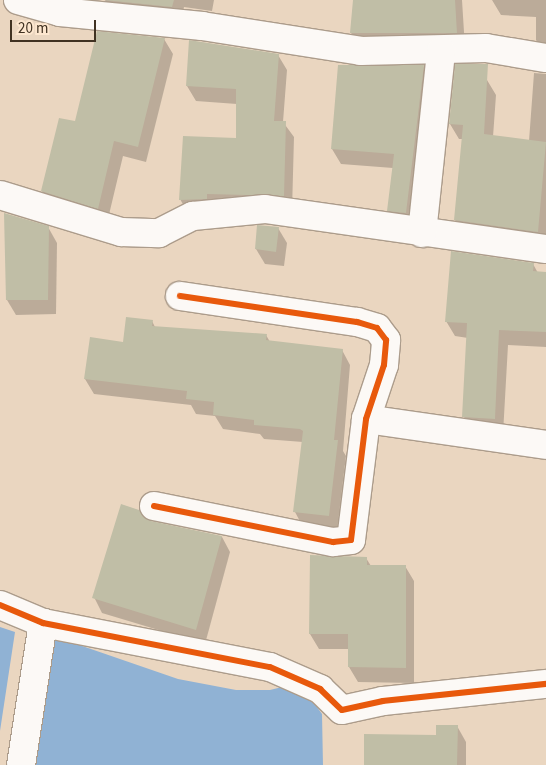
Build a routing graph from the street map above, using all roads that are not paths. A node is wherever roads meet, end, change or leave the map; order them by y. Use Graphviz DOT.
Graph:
graph roads {
  1 [pos="18,0"];
  2 [pos="441,51"];
  3 [pos="546,58"];
  4 [pos="0,195"];
  5 [pos="422,233"];
  6 [pos="546,249"];
  7 [pos="180,296"];
  8 [pos="366,419"];
  9 [pos="546,445"];
  10 [pos="154,506"];
  11 [pos="0,605"];
  12 [pos="43,623"];
  13 [pos="546,684"];
  14 [pos="21,765"];
  1 -- 2 [label="street"];
  2 -- 3 [label="street"];
  2 -- 5 [label="street"];
  4 -- 5 [label="street"];
  5 -- 6 [label="street"];
  7 -- 8 [label="street"];
  8 -- 9 [label="street"];
  8 -- 10 [label="street"];
  11 -- 12 [label="street"];
  12 -- 13 [label="street"];
  12 -- 14 [label="street"];
}
